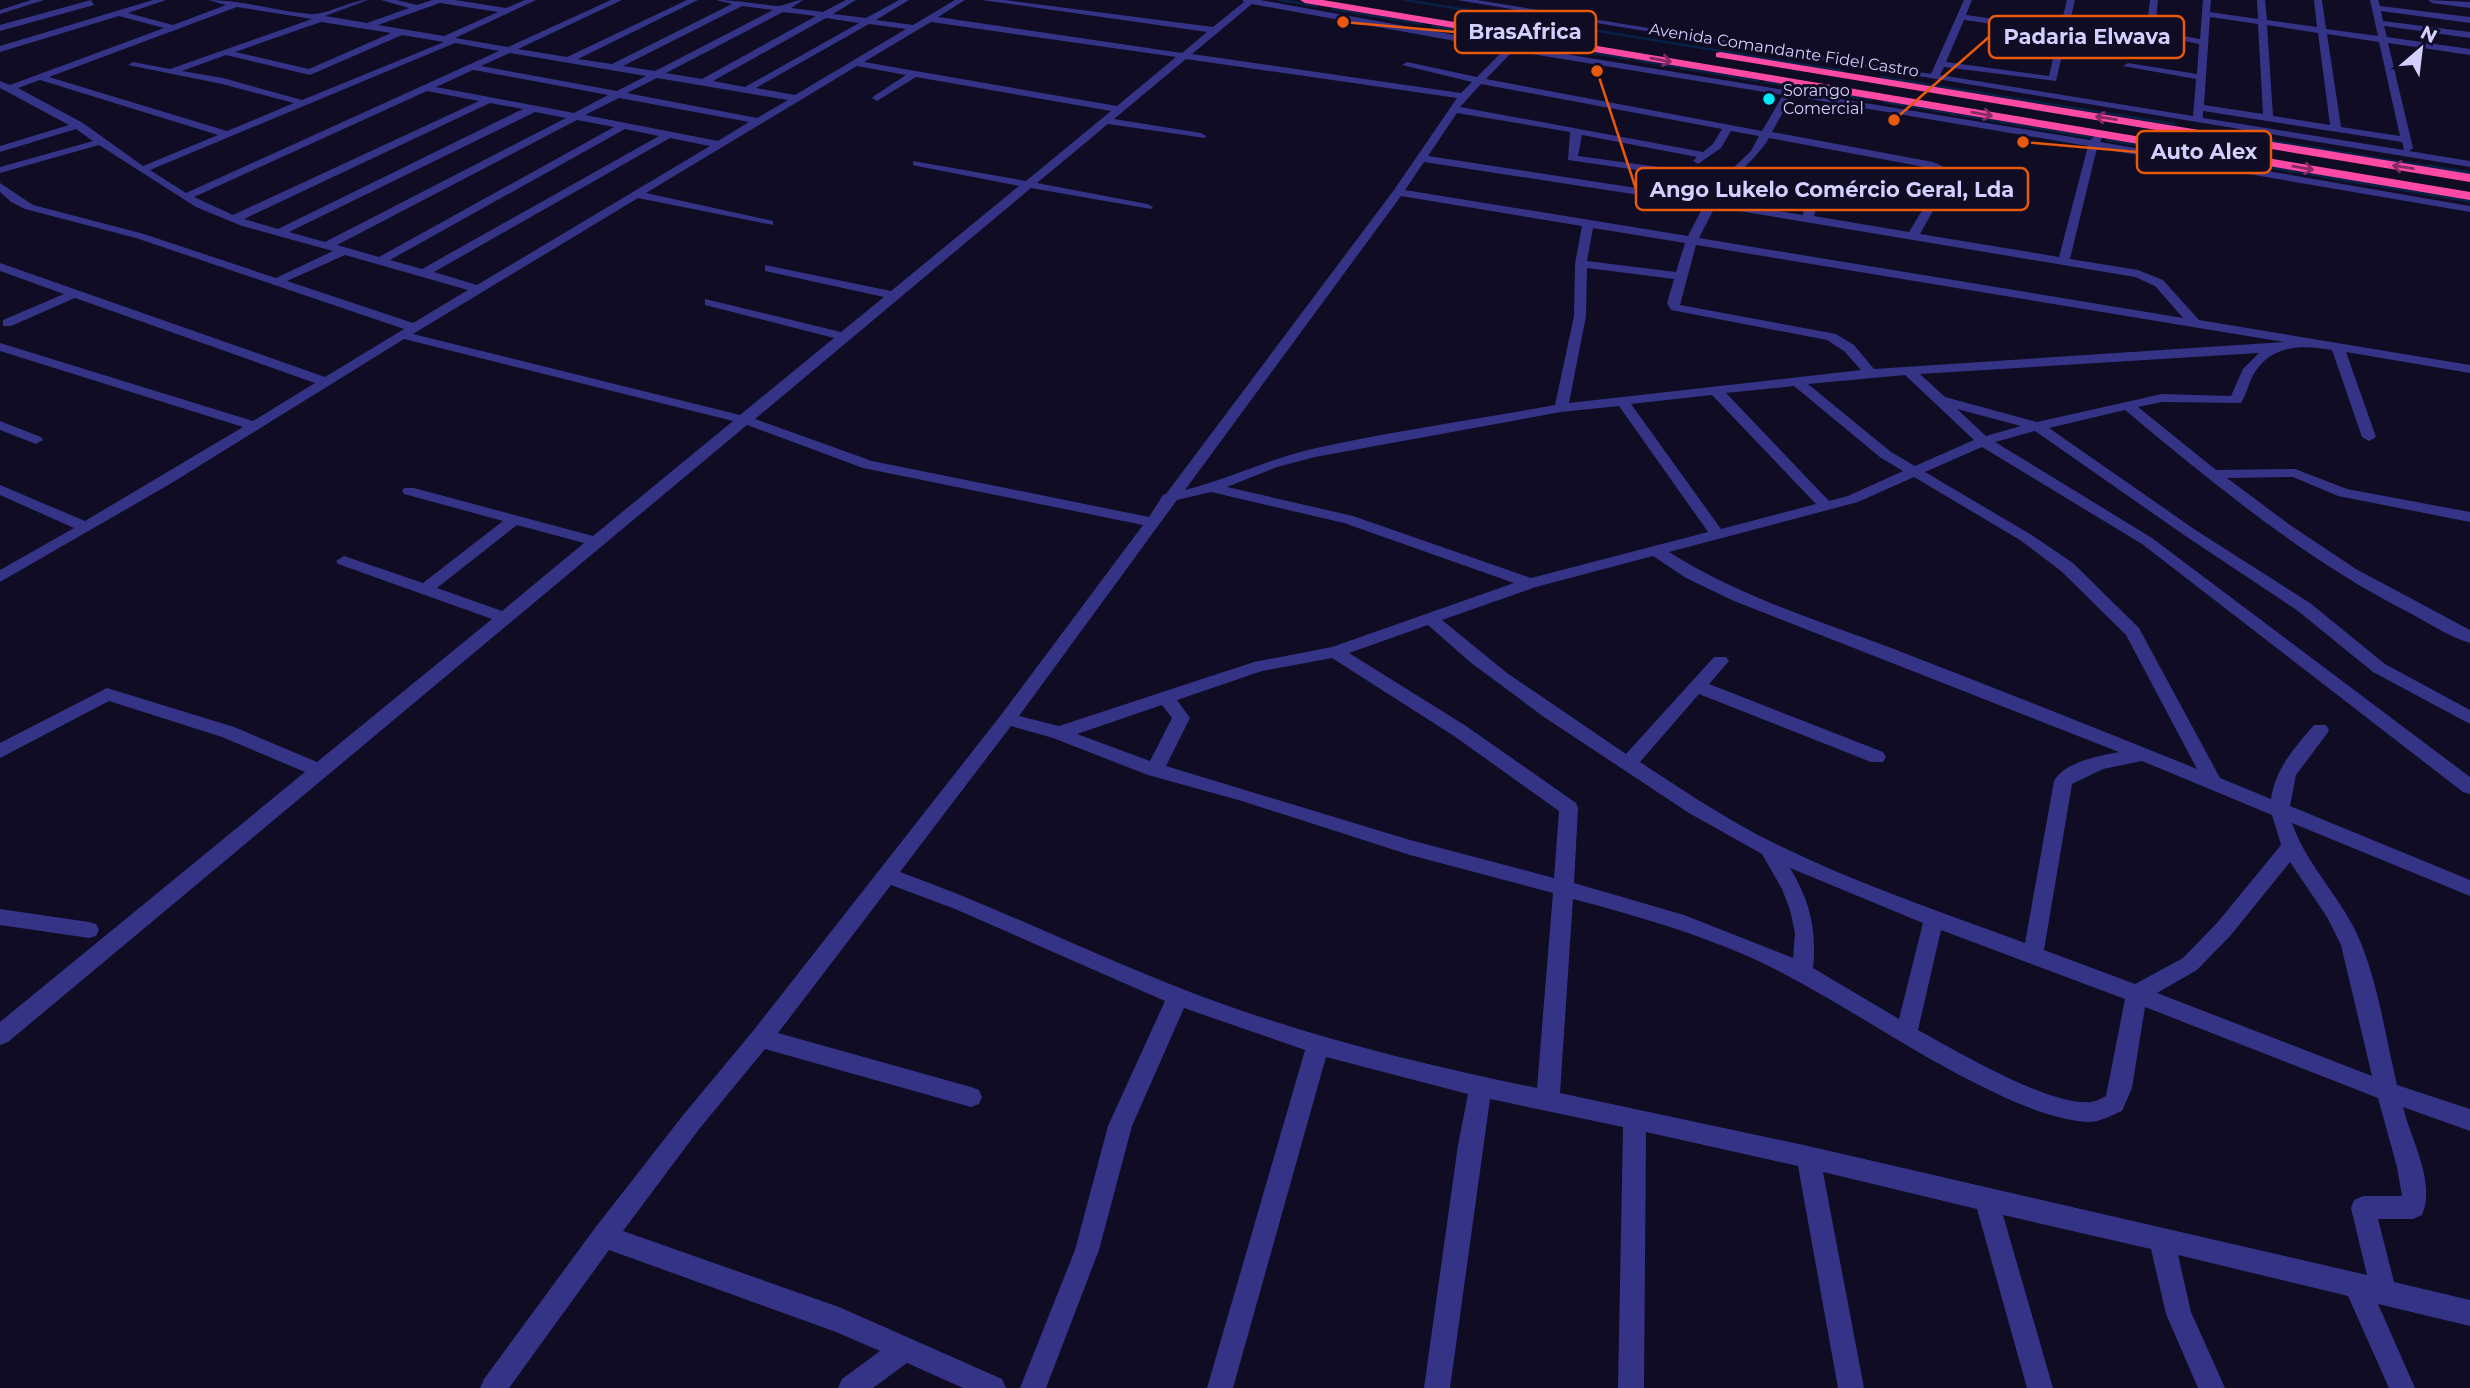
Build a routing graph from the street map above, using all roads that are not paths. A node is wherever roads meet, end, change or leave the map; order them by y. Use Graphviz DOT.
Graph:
graph roads {
  1 [pos="40,0"];
  2 [pos="162,0"];
  3 [pos="212,0"];
  4 [pos="287,0"];
  5 [pos="364,0"];
  6 [pos="386,0"];
  7 [pos="440,0"];
  8 [pos="532,0"];
  9 [pos="618,0"];
  10 [pos="694,0"];
  11 [pos="720,0"];
  12 [pos="799,0"];
  13 [pos="852,0"];
  14 [pos="905,0"];
  15 [pos="961,0"];
  16 [pos="986,0"];
  17 [pos="1248,0"];
  18 [pos="1305,0"];
  19 [pos="1461,0"];
  20 [pos="1546,0"];
  21 [pos="1968,0"];
  22 [pos="2071,0"];
  23 [pos="2154,0"];
  24 [pos="2207,0"];
  25 [pos="2261,0"];
  26 [pos="2318,0"];
  27 [pos="2432,0"];
  28 [pos="744,2"];
  29 [pos="91,3"];
  30 [pos="237,4"];
  31 [pos="1330,4"];
  32 [pos="2375,4"];
  33 [pos="2470,5"];
  34 [pos="262,8"];
  35 [pos="418,8"];
  36 [pos="782,9"];
  37 [pos="506,11"];
  38 [pos="1,12"];
  39 [pos="1320,12"];
  40 [pos="1538,12"];
  41 [pos="119,13"];
  42 [pos="2206,14"];
  43 [pos="823,15"];
  44 [pos="1570,17"];
  45 [pos="1961,17"];
  46 [pos="321,18"];
  47 [pos="931,19"];
  48 [pos="2470,20"];
  49 [pos="26,21"];
  50 [pos="869,21"];
  51 [pos="2262,22"];
  52 [pos="2380,23"];
  53 [pos="368,26"];
  54 [pos="1427,27"];
  55 [pos="0,28"];
  56 [pos="175,28"];
  57 [pos="914,28"];
  58 [pos="1559,29"];
  59 [pos="1214,30"];
  60 [pos="2064,31"];
  61 [pos="2322,31"];
  62 [pos="400,32"];
  63 [pos="1464,33"];
  64 [pos="1604,36"];
  65 [pos="2470,36"];
  66 [pos="449,40"];
  67 [pos="2384,40"];
  68 [pos="2204,42"];
  69 [pos="1579,46"];
  70 [pos="1511,48"];
  71 [pos="0,49"];
  72 [pos="512,50"];
  73 [pos="223,52"];
  74 [pos="2470,52"];
  75 [pos="1184,55"];
  76 [pos="1636,56"];
  77 [pos="1568,58"];
  78 [pos="570,59"];
  79 [pos="854,63"];
  80 [pos="1941,64"];
  81 [pos="133,65"];
  82 [pos="1407,65"];
  83 [pos="2128,66"];
  84 [pos="474,67"];
  85 [pos="614,67"];
  86 [pos="1626,68"];
  87 [pos="169,72"];
  88 [pos="659,74"];
  89 [pos="914,74"];
  90 [pos="39,77"];
  91 [pos="2201,77"];
  92 [pos="1765,78"];
  93 [pos="1935,78"];
  94 [pos="1480,81"];
  95 [pos="704,82"];
  96 [pos="5,86"];
  97 [pos="428,88"];
  98 [pos="748,89"];
  99 [pos="1758,89"];
  100 [pos="619,94"];
  101 [pos="1788,94"];
  102 [pos="796,98"];
  103 [pos="877,98"];
  104 [pos="488,100"];
  105 [pos="1876,102"];
  106 [pos="303,103"];
  107 [pos="1458,103"];
  108 [pos="2200,107"];
  109 [pos="534,108"];
  110 [pos="1117,109"];
  111 [pos="574,117"];
  112 [pos="2268,118"];
  113 [pos="1105,120"];
  114 [pos="2198,120"];
  115 [pos="758,121"];
  116 [pos="79,125"];
  117 [pos="623,126"];
  118 [pos="1728,128"];
  119 [pos="2169,129"];
  120 [pos="2336,129"];
  121 [pos="1573,130"];
  122 [pos="1764,134"];
  123 [pos="230,135"];
  124 [pos="668,135"];
  125 [pos="1201,136"];
  126 [pos="2096,139"];
  127 [pos="2232,139"];
  128 [pos="100,142"];
  129 [pos="718,144"];
  130 [pos="0,149"];
  131 [pos="1705,155"];
  132 [pos="1420,158"];
  133 [pos="917,163"];
  134 [pos="2470,164"];
  135 [pos="1559,166"];
  136 [pos="145,169"];
  137 [pos="0,170"];
  138 [pos="1684,173"];
  139 [pos="1814,177"];
  140 [pos="2470,178"];
  141 [pos="1727,180"];
  142 [pos="1026,184"];
  143 [pos="0,186"];
  144 [pos="1398,192"];
  145 [pos="636,194"];
  146 [pos="2470,196"];
  147 [pos="185,197"];
  148 [pos="1713,203"];
  149 [pos="1147,207"];
  150 [pos="2470,209"];
  151 [pos="1808,218"];
  152 [pos="234,219"];
  153 [pos="769,223"];
  154 [pos="1588,223"];
  155 [pos="279,233"];
  156 [pos="1913,236"];
  157 [pos="1692,240"];
  158 [pos="327,246"];
  159 [pos="343,250"];
  160 [pos="2064,260"];
  161 [pos="380,261"];
  162 [pos="1581,264"];
  163 [pos="0,267"];
  164 [pos="769,268"];
  165 [pos="424,273"];
  166 [pos="1681,276"];
  167 [pos="276,282"];
  168 [pos="479,289"];
  169 [pos="75,293"];
  170 [pos="893,295"];
  171 [pos="709,302"];
  172 [pos="7,323"];
  173 [pos="2195,324"];
  174 [pos="408,332"];
  175 [pos="844,337"];
  176 [pos="2311,342"];
  177 [pos="2337,346"];
  178 [pos="0,347"];
  179 [pos="2271,348"];
  180 [pos="1909,371"];
  181 [pos="2469,372"];
  182 [pos="1871,373"];
  183 [pos="1796,381"];
  184 [pos="326,382"];
  185 [pos="1716,391"];
  186 [pos="1937,398"];
  187 [pos="1623,402"];
  188 [pos="2127,405"];
  189 [pos="1561,408"];
  190 [pos="745,420"];
  191 [pos="0,425"];
  192 [pos="255,426"];
  193 [pos="2037,426"];
  194 [pos="2369,437"];
  195 [pos="36,440"];
  196 [pos="1983,441"];
  197 [pos="1914,473"];
  198 [pos="2213,474"];
  199 [pos="1211,488"];
  200 [pos="0,489"];
  201 [pos="409,491"];
  202 [pos="1168,498"];
  203 [pos="1826,506"];
  204 [pos="2470,517"];
  205 [pos="514,520"];
  206 [pos="1151,522"];
  207 [pos="85,527"];
  208 [pos="1717,534"];
  209 [pos="597,542"];
  210 [pos="1655,550"];
  211 [pos="344,561"];
  212 [pos="0,577"];
  213 [pos="1530,583"];
  214 [pos="424,590"];
  215 [pos="506,618"];
  216 [pos="1430,618"];
  217 [pos="2470,637"];
  218 [pos="1335,652"];
  219 [pos="1720,660"];
  220 [pos="1697,686"];
  221 [pos="1165,698"];
  222 [pos="2470,718"];
  223 [pos="1007,719"];
  224 [pos="2320,730"];
  225 [pos="1059,733"];
  226 [pos="0,751"];
  227 [pos="2144,755"];
  228 [pos="1877,757"];
  229 [pos="1628,764"];
  230 [pos="1155,770"];
  231 [pos="321,771"];
  232 [pos="2213,782"];
  233 [pos="2470,787"];
  234 [pos="2280,809"];
  235 [pos="2292,846"];
  236 [pos="1768,848"];
  237 [pos="886,875"];
  238 [pos="1563,888"];
  239 [pos="2470,888"];
  240 [pos="0,917"];
  241 [pos="1934,918"];
  242 [pos="89,930"];
  243 [pos="2033,954"];
  244 [pos="1802,972"];
  245 [pos="2136,994"];
  246 [pos="1178,997"];
  247 [pos="1906,1032"];
  248 [pos="0,1035"];
  249 [pos="761,1038"];
  250 [pos="1318,1045"];
  251 [pos="1481,1087"];
  252 [pos="2388,1093"];
  253 [pos="971,1097"];
  254 [pos="1548,1099"];
  255 [pos="1635,1120"];
  256 [pos="2470,1120"];
  257 [pos="1808,1157"];
  258 [pos="1986,1200"];
  259 [pos="604,1236"];
  260 [pos="2162,1241"];
  261 [pos="2357,1287"];
  262 [pos="2384,1293"];
  263 [pos="2470,1313"];
  264 [pos="903,1350"];
  265 [pos="492,1388"];
  266 [pos="851,1388"];
  267 [pos="993,1388"];
  268 [pos="1033,1388"];
  269 [pos="1220,1388"];
  270 [pos="1437,1388"];
  271 [pos="1630,1388"];
  272 [pos="1851,1388"];
  273 [pos="2040,1388"];
  274 [pos="2212,1388"];
  275 [pos="2402,1388"];
  1 -- 38 [label="street"];
  2 -- 41 [label="street"];
  3 -- 30 [label="street"];
  4 -- 34 [label="street"];
  5 -- 46 [label="street"];
  6 -- 35 [label="street"];
  7 -- 35 [label="street"];
  7 -- 37 [label="street"];
  8 -- 37 [label="street"];
  9 -- 72 [label="street"];
  10 -- 78 [label="street"];
  11 -- 28 [label="street"];
  12 -- 36 [label="street"];
  13 -- 43 [label="street"];
  14 -- 50 [label="street"];
  15 -- 47 [label="street"];
  16 -- 59 [label="street"];
  17 -- 39 [label="street"];
  17 -- 59 [label="street"];
  18 -- 31 [label="highway"];
  19 -- 40 [label="street"];
  20 -- 40 [label="street"];
  21 -- 45 [label="street"];
  22 -- 60 [label="street"];
  23 -- 68 [label="street"];
  24 -- 42 [label="street"];
  25 -- 51 [label="street"];
  26 -- 61 [label="street"];
  27 -- 33 [label="street"];
  28 -- 36 [label="street"];
  28 -- 85 [label="street"];
  29 -- 49 [label="street"];
  30 -- 34 [label="street"];
  30 -- 56 [label="street"];
  31 -- 39 [label="street"];
  31 -- 54 [label="highway"];
  32 -- 48 [label="street"];
  32 -- 52 [label="street"];
  34 -- 46 [label="street"];
  35 -- 53 [label="street"];
  36 -- 43 [label="street"];
  36 -- 88 [label="street"];
  37 -- 66 [label="street"];
  38 -- 49 [label="street"];
  39 -- 54 [label="street"];
  40 -- 44 [label="street"];
  41 -- 56 [label="street"];
  41 -- 71 [label="street"];
  42 -- 51 [label="street"];
  42 -- 68 [label="street"];
  43 -- 50 [label="street"];
  43 -- 95 [label="street"];
  44 -- 58 [label="street"];
  44 -- 93 [label="street"];
  45 -- 60 [label="street"];
  45 -- 80 [label="street"];
  46 -- 53 [label="street"];
  46 -- 73 [label="street"];
  47 -- 57 [label="street"];
  47 -- 75 [label="street"];
  49 -- 55 [label="street"];
  50 -- 57 [label="street"];
  50 -- 98 [label="street"];
  51 -- 61 [label="street"];
  51 -- 112 [label="street"];
  52 -- 65 [label="street"];
  52 -- 67 [label="street"];
  53 -- 62 [label="street"];
  54 -- 63 [label="street"];
  56 -- 90 [label="street"];
  57 -- 79 [label="street"];
  59 -- 75 [label="street"];
  60 -- 80 [label="street"];
  61 -- 67 [label="street"];
  61 -- 120 [label="street"];
  62 -- 66 [label="street"];
  62 -- 73 [label="street"];
  63 -- 69 [label="highway, Avenida Comandante Fidel Castro"];
  63 -- 70 [label="street"];
  119 -- 64 [label="highway, Avenida Comandante Fidel Castro, one-way"];
  66 -- 72 [label="street"];
  66 -- 106 [label="street"];
  67 -- 74 [label="street"];
  67 -- 120 [label="street"];
  68 -- 91 [label="street"];
  69 -- 76 [label="highway, Avenida Comandante Fidel Castro"];
  69 -- 77 [label="street"];
  70 -- 77 [label="street"];
  70 -- 94 [label="street"];
  72 -- 78 [label="street"];
  72 -- 84 [label="street"];
  73 -- 87 [label="street"];
  75 -- 107 [label="street"];
  75 -- 110 [label="street"];
  76 -- 86 [label="street"];
  76 -- 92 [label="highway, Avenida Comandante Fidel Castro, one-way"];
  77 -- 86 [label="street"];
  78 -- 85 [label="street"];
  79 -- 89 [label="street"];
  79 -- 102 [label="street"];
  80 -- 93 [label="street"];
  81 -- 87 [label="street"];
  82 -- 94 [label="street"];
  83 -- 91 [label="street"];
  84 -- 97 [label="street"];
  84 -- 100 [label="street"];
  85 -- 88 [label="street"];
  86 -- 99 [label="street"];
  87 -- 106 [label="street"];
  88 -- 95 [label="street"];
  88 -- 100 [label="street"];
  89 -- 103 [label="street"];
  89 -- 110 [label="street"];
  90 -- 96 [label="street"];
  90 -- 123 [label="street"];
  91 -- 108 [label="street"];
  92 -- 99 [label="street"];
  92 -- 105 [label="highway, Avenida Comandante Fidel Castro"];
  93 -- 114 [label="street"];
  94 -- 107 [label="street"];
  94 -- 118 [label="street"];
  95 -- 98 [label="street"];
  96 -- 116 [label="street"];
  97 -- 104 [label="street"];
  97 -- 147 [label="street"];
  98 -- 102 [label="street"];
  99 -- 101 [label="street"];
  100 -- 111 [label="street"];
  100 -- 115 [label="street"];
  101 -- 105 [label="street"];
  101 -- 122 [label="street"];
  102 -- 115 [label="street"];
  104 -- 109 [label="street"];
  104 -- 152 [label="street"];
  105 -- 126 [label="highway, Avenida Comandante Fidel Castro"];
  106 -- 123 [label="street"];
  107 -- 121 [label="street"];
  107 -- 132 [label="street"];
  108 -- 112 [label="street"];
  108 -- 114 [label="street"];
  109 -- 111 [label="street"];
  109 -- 155 [label="street"];
  110 -- 113 [label="street"];
  111 -- 117 [label="street"];
  111 -- 158 [label="street"];
  112 -- 120 [label="street"];
  113 -- 125 [label="street"];
  113 -- 142 [label="street"];
  114 -- 119 [label="street"];
  114 -- 127 [label="street"];
  114 -- 134 [label="street"];
  115 -- 129 [label="street"];
  116 -- 128 [label="street"];
  116 -- 130 [label="street"];
  117 -- 124 [label="street"];
  117 -- 161 [label="street"];
  118 -- 122 [label="street"];
  118 -- 131 [label="street"];
  119 -- 127 [label="highway, Avenida Comandante Fidel Castro"];
  121 -- 131 [label="street"];
  121 -- 135 [label="street"];
  122 -- 141 [label="street"];
  122 -- 156 [label="street"];
  123 -- 136 [label="street"];
  124 -- 129 [label="street"];
  124 -- 165 [label="street"];
  126 -- 146 [label="highway, Avenida Comandante Fidel Castro, one-way"];
  126 -- 150 [label="street"];
  126 -- 160 [label="street"];
  140 -- 127 [label="highway, Avenida Comandante Fidel Castro, one-way"];
  128 -- 136 [label="street"];
  128 -- 137 [label="street"];
  129 -- 145 [label="street"];
  131 -- 138 [label="street"];
  132 -- 135 [label="street"];
  132 -- 144 [label="street"];
  133 -- 142 [label="street"];
  135 -- 138 [label="street"];
  135 -- 148 [label="street"];
  136 -- 147 [label="street"];
  138 -- 141 [label="street"];
  139 -- 151 [label="street"];
  141 -- 148 [label="street"];
  142 -- 149 [label="street"];
  142 -- 170 [label="street"];
  143 -- 167 [label="street"];
  144 -- 154 [label="street"];
  144 -- 202 [label="street"];
  145 -- 153 [label="street"];
  145 -- 168 [label="street"];
  147 -- 152 [label="street"];
  148 -- 151 [label="street"];
  148 -- 157 [label="street"];
  151 -- 156 [label="street"];
  152 -- 155 [label="street"];
  154 -- 157 [label="street"];
  154 -- 162 [label="street"];
  155 -- 158 [label="street"];
  156 -- 160 [label="street"];
  157 -- 166 [label="street"];
  157 -- 173 [label="street"];
  158 -- 159 [label="street"];
  159 -- 161 [label="street"];
  159 -- 167 [label="street"];
  160 -- 173 [label="street"];
  161 -- 165 [label="street"];
  162 -- 166 [label="street"];
  162 -- 189 [label="street"];
  163 -- 169 [label="street"];
  164 -- 170 [label="street"];
  165 -- 168 [label="street"];
  166 -- 182 [label="street"];
  167 -- 174 [label="street"];
  168 -- 174 [label="street"];
  169 -- 172 [label="street"];
  169 -- 184 [label="street"];
  170 -- 175 [label="street"];
  171 -- 175 [label="street"];
  173 -- 176 [label="street"];
  174 -- 184 [label="street"];
  174 -- 190 [label="street"];
  175 -- 190 [label="street"];
  176 -- 177 [label="street"];
  176 -- 179 [label="street"];
  177 -- 181 [label="street"];
  177 -- 194 [label="street"];
  178 -- 192 [label="street"];
  179 -- 180 [label="street"];
  179 -- 188 [label="street"];
  180 -- 182 [label="street"];
  180 -- 186 [label="street"];
  182 -- 183 [label="street"];
  183 -- 185 [label="street"];
  183 -- 197 [label="street"];
  184 -- 192 [label="street"];
  185 -- 187 [label="street"];
  185 -- 203 [label="street"];
  186 -- 193 [label="street"];
  186 -- 196 [label="street"];
  187 -- 189 [label="street"];
  187 -- 208 [label="street"];
  188 -- 193 [label="street"];
  188 -- 198 [label="street"];
  189 -- 199 [label="street"];
  190 -- 206 [label="street"];
  190 -- 209 [label="street"];
  191 -- 195 [label="street"];
  192 -- 207 [label="street"];
  193 -- 196 [label="street"];
  193 -- 222 [label="street"];
  196 -- 197 [label="street"];
  196 -- 233 [label="street"];
  197 -- 203 [label="street"];
  197 -- 232 [label="street"];
  198 -- 204 [label="street"];
  198 -- 217 [label="street"];
  199 -- 202 [label="street"];
  199 -- 213 [label="street"];
  200 -- 207 [label="street"];
  201 -- 205 [label="street"];
  202 -- 206 [label="street"];
  203 -- 208 [label="street"];
  205 -- 209 [label="street"];
  205 -- 214 [label="street"];
  206 -- 223 [label="street"];
  207 -- 212 [label="street"];
  208 -- 210 [label="street"];
  209 -- 215 [label="street"];
  210 -- 213 [label="street"];
  210 -- 227 [label="street"];
  211 -- 214 [label="street"];
  213 -- 216 [label="street"];
  214 -- 215 [label="street"];
  215 -- 231 [label="street"];
  216 -- 218 [label="street"];
  216 -- 229 [label="street"];
  218 -- 221 [label="street"];
  218 -- 238 [label="street"];
  219 -- 220 [label="street"];
  220 -- 228 [label="street"];
  220 -- 229 [label="street"];
  221 -- 225 [label="street"];
  221 -- 230 [label="street"];
  223 -- 225 [label="street"];
  223 -- 237 [label="street"];
  224 -- 234 [label="street"];
  225 -- 230 [label="street"];
  226 -- 231 [label="street"];
  227 -- 232 [label="street"];
  227 -- 243 [label="street"];
  229 -- 236 [label="street"];
  230 -- 238 [label="street"];
  231 -- 248 [label="street"];
  232 -- 234 [label="street"];
  234 -- 235 [label="street"];
  234 -- 239 [label="street"];
  235 -- 245 [label="street"];
  235 -- 252 [label="street"];
  236 -- 241 [label="street"];
  236 -- 244 [label="street"];
  237 -- 246 [label="street"];
  237 -- 249 [label="street"];
  238 -- 244 [label="street"];
  238 -- 254 [label="street"];
  240 -- 242 [label="street"];
  241 -- 243 [label="street"];
  241 -- 247 [label="street"];
  243 -- 245 [label="street"];
  244 -- 247 [label="street"];
  245 -- 247 [label="street"];
  245 -- 252 [label="street"];
  246 -- 250 [label="street"];
  246 -- 268 [label="street"];
  249 -- 253 [label="street"];
  249 -- 259 [label="street"];
  250 -- 251 [label="street"];
  250 -- 269 [label="street"];
  251 -- 254 [label="street"];
  251 -- 270 [label="street"];
  252 -- 256 [label="street"];
  252 -- 262 [label="street"];
  254 -- 255 [label="street"];
  255 -- 257 [label="street"];
  255 -- 271 [label="street"];
  257 -- 258 [label="street"];
  257 -- 272 [label="street"];
  258 -- 260 [label="street"];
  258 -- 273 [label="street"];
  259 -- 264 [label="street"];
  259 -- 265 [label="street"];
  260 -- 261 [label="street"];
  260 -- 274 [label="street"];
  261 -- 262 [label="street"];
  261 -- 275 [label="street"];
  262 -- 263 [label="street"];
  264 -- 266 [label="street"];
  264 -- 267 [label="street"];
}
